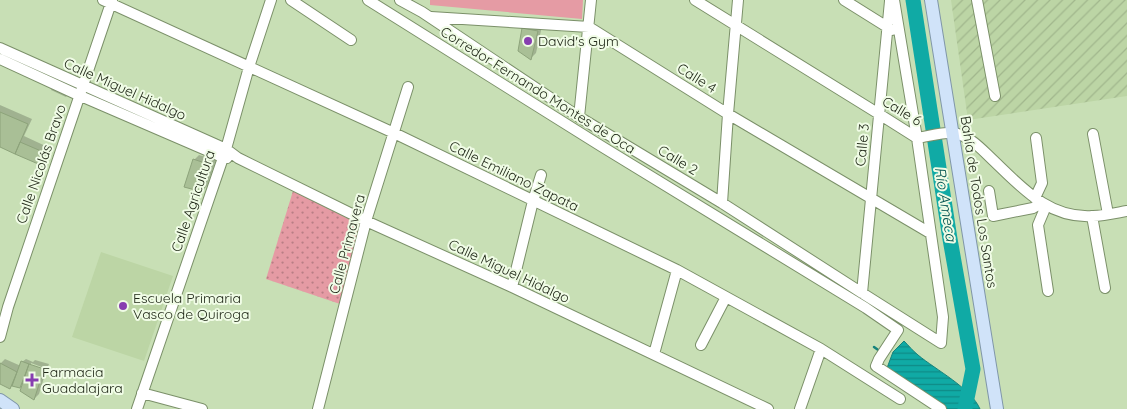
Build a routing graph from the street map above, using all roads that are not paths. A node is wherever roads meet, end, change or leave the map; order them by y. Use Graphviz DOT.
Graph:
graph roads {
  1 [pos="271,0"];
  2 [pos="291,0"];
  3 [pos="368,0"];
  4 [pos="400,0"];
  5 [pos="423,0"];
  6 [pos="591,0"];
  7 [pos="695,0"];
  8 [pos="738,0"];
  9 [pos="844,0"];
  10 [pos="892,0"];
  11 [pos="931,0"];
  12 [pos="977,0"];
  13 [pos="109,1"];
  14 [pos="425,15"];
  15 [pos="736,25"];
  16 [pos="589,27"];
  17 [pos="888,27"];
  18 [pos="899,35"];
  19 [pos="351,40"];
  20 [pos="0,48"];
  21 [pos="0,59"];
  22 [pos="249,67"];
  23 [pos="83,85"];
  24 [pos="408,88"];
  25 [pos="79,95"];
  26 [pos="995,96"];
  27 [pos="728,114"];
  28 [pos="879,114"];
  29 [pos="579,117"];
  30 [pos="394,133"];
  31 [pos="949,133"];
  32 [pos="1093,134"];
  33 [pos="922,137"];
  34 [pos="1036,138"];
  35 [pos="224,153"];
  36 [pos="541,174"];
  37 [pos="989,191"];
  38 [pos="871,198"];
  39 [pos="533,201"];
  40 [pos="1040,202"];
  41 [pos="722,203"];
  42 [pos="1127,211"];
  43 [pos="1108,214"];
  44 [pos="1092,216"];
  45 [pos="366,221"];
  46 [pos="930,233"];
  47 [pos="677,270"];
  48 [pos="512,287"];
  49 [pos="1104,288"];
  50 [pos="1048,291"];
  51 [pos="862,293"];
  52 [pos="726,297"];
  53 [pos="873,301"];
  54 [pos="4,305"];
  55 [pos="877,315"];
  56 [pos="0,338"];
  57 [pos="701,345"];
  58 [pos="821,349"];
  59 [pos="654,354"];
  60 [pos="142,393"];
  61 [pos="923,397"];
  62 [pos="900,399"];
  63 [pos="0,400"];
  64 [pos="14,409"];
  65 [pos="137,409"];
  66 [pos="202,409"];
  67 [pos="318,409"];
  68 [pos="768,409"];
  69 [pos="800,409"];
  70 [pos="923,409"];
  71 [pos="941,409"];
  72 [pos="997,409"];
  1 -- 22 [label="street, Calle Agricultura"];
  2 -- 19 [label="street"];
  3 -- 55 [label="street, Corredor Fernando Montes de Oca"];
  4 -- 14 [label="street, Calle 2"];
  5 -- 14 [label="street"];
  6 -- 16 [label="street"];
  7 -- 15 [label="street, Calle 6"];
  8 -- 15 [label="street"];
  9 -- 17 [label="street"];
  10 -- 17 [label="street, Calle 3"];
  10 -- 18 [label="street"];
  11 -- 31 [label="main road, Bahía de Todos Los Santos"];
  12 -- 26 [label="street"];
  13 -- 22 [label="street, Calle Emiliano Zapata"];
  13 -- 23 [label="street, Calle Nicolás Bravo"];
  14 -- 16 [label="street, Calle 4"];
  14 -- 29 [label="street, Calle 2"];
  15 -- 27 [label="street"];
  15 -- 28 [label="street, Calle 6"];
  16 -- 27 [label="street, Calle 4"];
  16 -- 29 [label="street"];
  17 -- 18 [label="street"];
  17 -- 28 [label="street, Calle 3"];
  18 -- 33 [label="street"];
  20 -- 23 [label="street, Calle Miguel Hidalgo"];
  21 -- 25 [label="street, Calle Miguel Hidalgo"];
  22 -- 30 [label="street, Calle Emiliano Zapata"];
  22 -- 35 [label="street, Calle Agricultura"];
  23 -- 25 [label="street, Calle Nicolás Bravo"];
  23 -- 35 [label="street, Calle Miguel Hidalgo"];
  24 -- 30 [label="street, Calle Primavera"];
  25 -- 35 [label="street, Calle Miguel Hidalgo"];
  25 -- 54 [label="street, Calle Nicolás Bravo"];
  27 -- 38 [label="street, Calle 4"];
  27 -- 41 [label="street"];
  28 -- 33 [label="street, Calle 6"];
  28 -- 38 [label="street, Calle 3"];
  29 -- 41 [label="street, Calle 2"];
  30 -- 39 [label="street, Calle Emiliano Zapata"];
  30 -- 45 [label="street, Calle Primavera"];
  31 -- 33 [label="street, Calle 6"];
  31 -- 40 [label="street"];
  31 -- 72 [label="main road, Bahía de Todos Los Santos"];
  32 -- 43 [label="street"];
  33 -- 46 [label="street"];
  34 -- 40 [label="street"];
  35 -- 45 [label="street, Calle Miguel Hidalgo"];
  35 -- 60 [label="street, Calle Agricultura"];
  36 -- 39 [label="street"];
  37 -- 40 [label="street"];
  38 -- 46 [label="street, Calle 4"];
  38 -- 51 [label="street, Calle 3"];
  39 -- 47 [label="street, Calle Emiliano Zapata"];
  39 -- 48 [label="street"];
  40 -- 44 [label="street"];
  40 -- 50 [label="street"];
  41 -- 51 [label="street, Calle 2"];
  42 -- 43 [label="street"];
  43 -- 44 [label="street"];
  44 -- 49 [label="street"];
  45 -- 48 [label="street, Calle Miguel Hidalgo"];
  45 -- 67 [label="street, Calle Primavera"];
  46 -- 53 [label="street, Calle 2"];
  47 -- 52 [label="street, Calle Emiliano Zapata"];
  47 -- 59 [label="street"];
  48 -- 59 [label="street, Calle Miguel Hidalgo"];
  51 -- 53 [label="street, Calle 2"];
  52 -- 57 [label="street"];
  52 -- 58 [label="street, Calle Emiliano Zapata"];
  53 -- 55 [label="street"];
  54 -- 56 [label="street, Calle Nicolás Bravo"];
  55 -- 61 [label="street, Corredor Fernando Montes de Oca"];
  58 -- 62 [label="street, Calle Emiliano Zapata"];
  58 -- 69 [label="street"];
  59 -- 68 [label="street, Calle Miguel Hidalgo"];
  60 -- 65 [label="street, Calle Agricultura"];
  60 -- 66 [label="street"];
  61 -- 70 [label="street"];
  61 -- 71 [label="street"];
  63 -- 64 [label="main road"];
}
